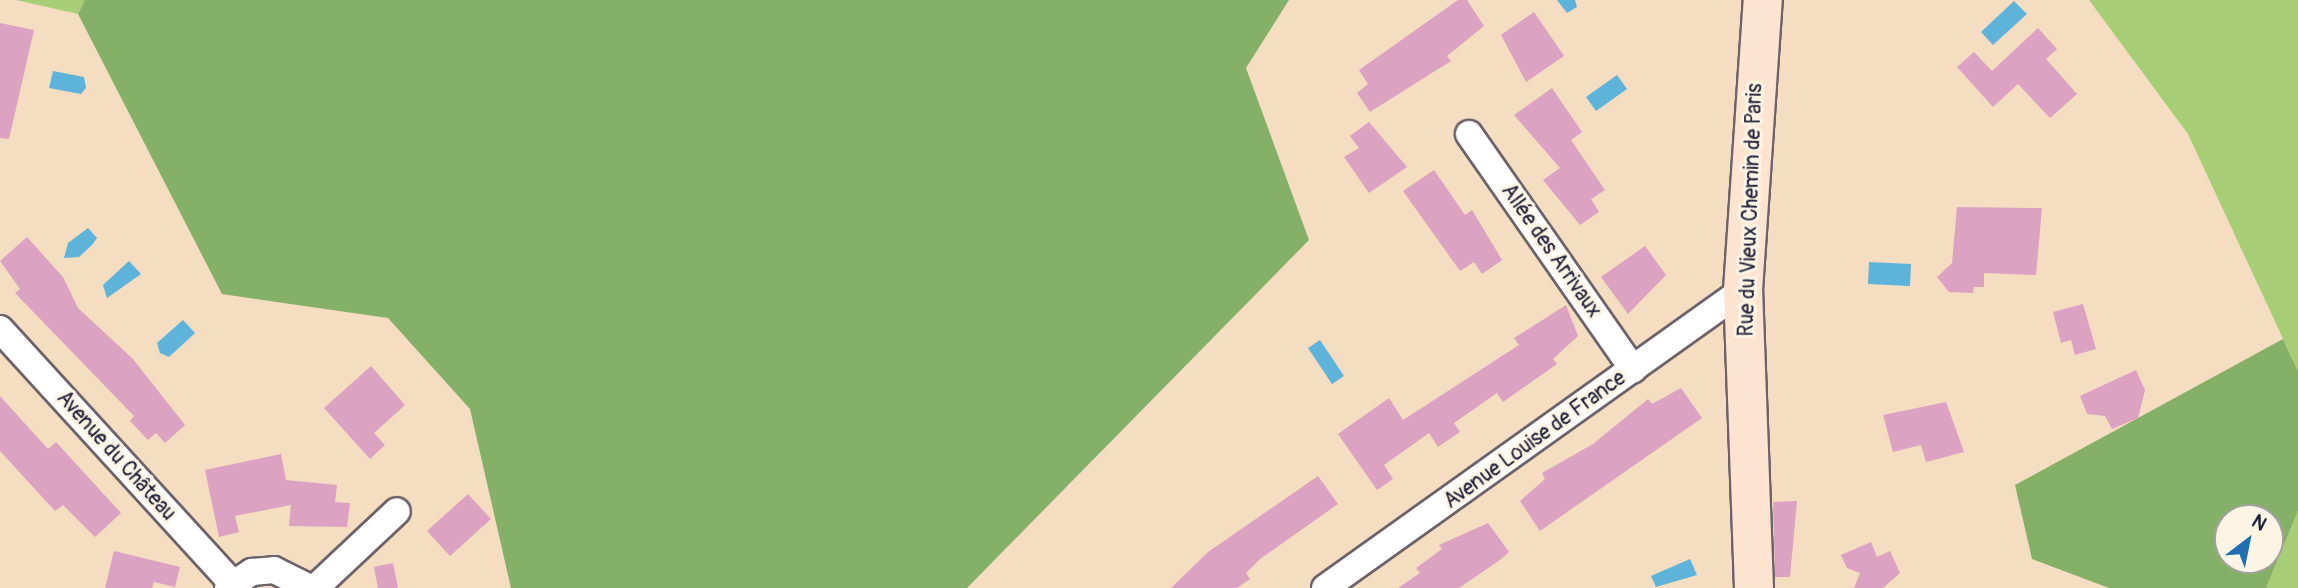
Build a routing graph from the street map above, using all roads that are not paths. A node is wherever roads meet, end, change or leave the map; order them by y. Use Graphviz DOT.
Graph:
graph roads {
  1 [pos="1762,0"];
  2 [pos="1469,134"];
  3 [pos="1743,290"];
  4 [pos="0,329"];
  5 [pos="1633,369"];
  6 [pos="397,511"];
  7 [pos="230,585"];
  8 [pos="313,588"];
  9 [pos="1325,588"];
  10 [pos="1754,588"];
  1 -- 3 [label="street, Rue du Vieux Chemin de Paris"];
  2 -- 5 [label="street, Allée des Arrivaux"];
  3 -- 5 [label="street, Avenue Louise de France"];
  3 -- 10 [label="street, Rue du Vieux Chemin de Paris"];
  4 -- 7 [label="street, Avenue du Château"];
  5 -- 9 [label="street, Avenue Louise de France"];
  6 -- 8 [label="street, Avenue du Château"];
  7 -- 8 [label="street, Avenue du Château"];
}
